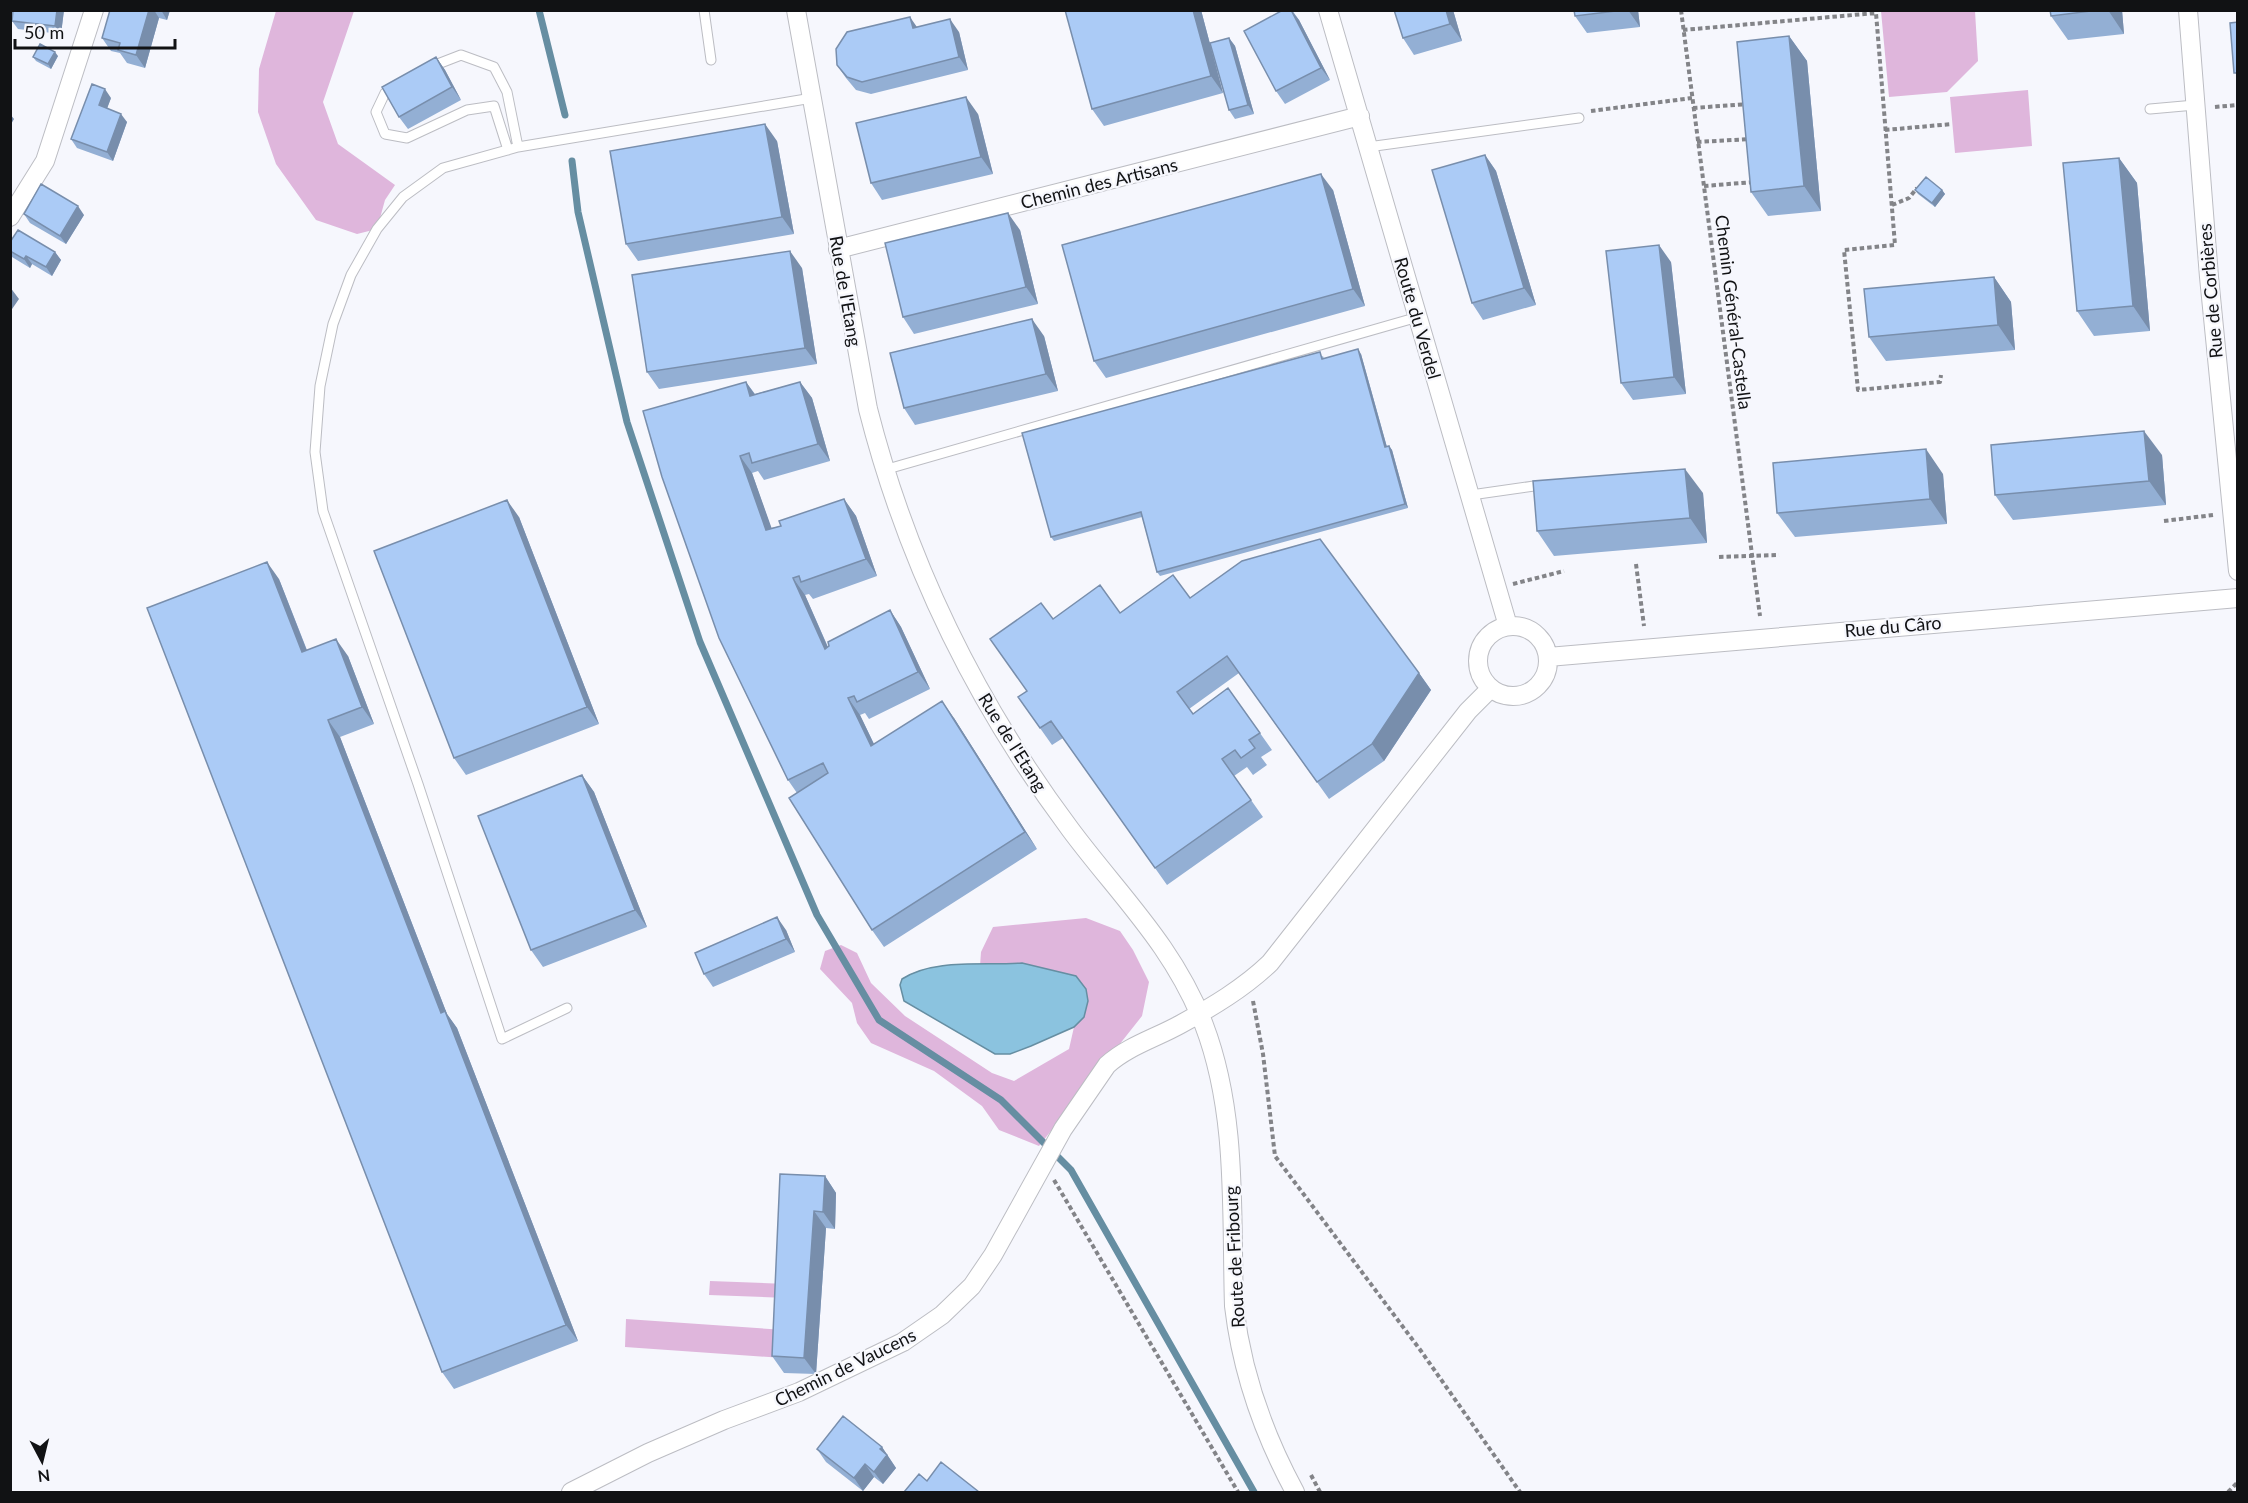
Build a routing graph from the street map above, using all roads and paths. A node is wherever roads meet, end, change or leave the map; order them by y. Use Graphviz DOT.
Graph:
graph roads {
  1 [pos="94,10"];
  2 [pos="704,10"];
  3 [pos="796,10"];
  4 [pos="1328,10"];
  5 [pos="1681,10"];
  6 [pos="1823,10"];
  7 [pos="2188,10"];
  8 [pos="1823,18"];
  9 [pos="1683,30"];
  10 [pos="711,60"];
  11 [pos="416,75"];
  12 [pos="406,81"];
  13 [pos="1692,98"];
  14 [pos="812,99"];
  15 [pos="1757,103"];
  16 [pos="2195,105"];
  17 [pos="2238,105"];
  18 [pos="2215,106"];
  19 [pos="1693,108"];
  20 [pos="2150,109"];
  21 [pos="1590,111"];
  22 [pos="1360,116"];
  23 [pos="1580,118"];
  24 [pos="1952,124"];
  25 [pos="1886,130"];
  26 [pos="1761,138"];
  27 [pos="1697,142"];
  28 [pos="518,147"];
  29 [pos="1368,147"];
  30 [pos="508,150"];
  31 [pos="1765,181"];
  32 [pos="1921,183"];
  33 [pos="1704,186"];
  34 [pos="1892,205"];
  35 [pos="10,217"];
  36 [pos="838,249"];
  37 [pos="1418,317"];
  38 [pos="1941,375"];
  39 [pos="884,470"];
  40 [pos="1534,486"];
  41 [pos="1471,495"];
  42 [pos="2214,515"];
  43 [pos="2164,522"];
  44 [pos="1751,554"];
  45 [pos="1779,555"];
  46 [pos="1719,557"];
  47 [pos="1636,564"];
  48 [pos="1564,571"];
  49 [pos="2238,571"];
  50 [pos="1500,590"];
  51 [pos="2238,598"];
  52 [pos="1760,616"];
  53 [pos="1508,626"];
  54 [pos="1644,626"];
  55 [pos="1548,657"];
  56 [pos="1491,688"];
  57 [pos="1249,982"];
  58 [pos="567,1008"];
  59 [pos="1199,1014"];
  60 [pos="1045,1162"];
  61 [pos="1309,1473"];
  62 [pos="2238,1482"];
  63 [pos="571,1492"];
  64 [pos="1238,1492"];
  65 [pos="1295,1492"];
  66 [pos="1320,1492"];
  67 [pos="1520,1492"];
  68 [pos="2228,1492"];
  1 -- 35 [label="street"];
  2 -- 10 [label="lane"];
  3 -- 14 [label="street, Rue de l'Etang"];
  4 -- 22 [label="street, Route du Verdel"];
  5 -- 9 [label="path, Chemin Général-Castella"];
  6 -- 8 [label="path"];
  7 -- 16 [label="street, Rue de Corbières"];
  8 -- 9 [label="path"];
  8 -- 25 [label="path"];
  9 -- 13 [label="path, Chemin Général-Castella"];
  11 -- 28 [label="lane"];
  12 -- 30 [label="lane"];
  13 -- 19 [label="path, Chemin Général-Castella"];
  13 -- 21 [label="path"];
  14 -- 28 [label="lane"];
  14 -- 36 [label="street, Rue de l'Etang"];
  15 -- 19 [label="path"];
  16 -- 20 [label="lane"];
  16 -- 49 [label="street, Rue de Corbières"];
  17 -- 18 [label="path"];
  19 -- 27 [label="path, Chemin Général-Castella"];
  22 -- 29 [label="street, Route du Verdel"];
  22 -- 36 [label="street, Chemin des Artisans"];
  23 -- 29 [label="lane"];
  24 -- 25 [label="path"];
  25 -- 34 [label="path"];
  26 -- 27 [label="path"];
  27 -- 33 [label="path, Chemin Général-Castella"];
  28 -- 30 [label="lane"];
  29 -- 37 [label="street, Route du Verdel"];
  30 -- 58 [label="lane"];
  31 -- 33 [label="path"];
  32 -- 34 [label="path"];
  33 -- 44 [label="path, Chemin Général-Castella"];
  34 -- 38 [label="path"];
  36 -- 39 [label="street, Rue de l'Etang"];
  37 -- 39 [label="lane"];
  37 -- 41 [label="street, Route du Verdel"];
  39 -- 59 [label="street, Rue de l'Etang"];
  40 -- 41 [label="lane"];
  41 -- 50 [label="street, Route du Verdel"];
  42 -- 43 [label="path"];
  44 -- 45 [label="path"];
  44 -- 46 [label="path"];
  44 -- 52 [label="path, Chemin Général-Castella"];
  47 -- 54 [label="path"];
  48 -- 50 [label="path"];
  50 -- 53 [label="street, Route du Verdel"];
  51 -- 55 [label="street, Rue du Câro"];
  53 -- 55 [label="street"];
  53 -- 56 [label="street"];
  55 -- 56 [label="street"];
  56 -- 57 [label="street"];
  57 -- 59 [label="street"];
  57 -- 67 [label="path"];
  59 -- 60 [label="street, Chemin de Vaucens"];
  59 -- 65 [label="street, Route de Fribourg"];
  60 -- 63 [label="street, Chemin de Vaucens"];
  60 -- 64 [label="path"];
  61 -- 66 [label="path"];
  62 -- 68 [label="path"];
}
